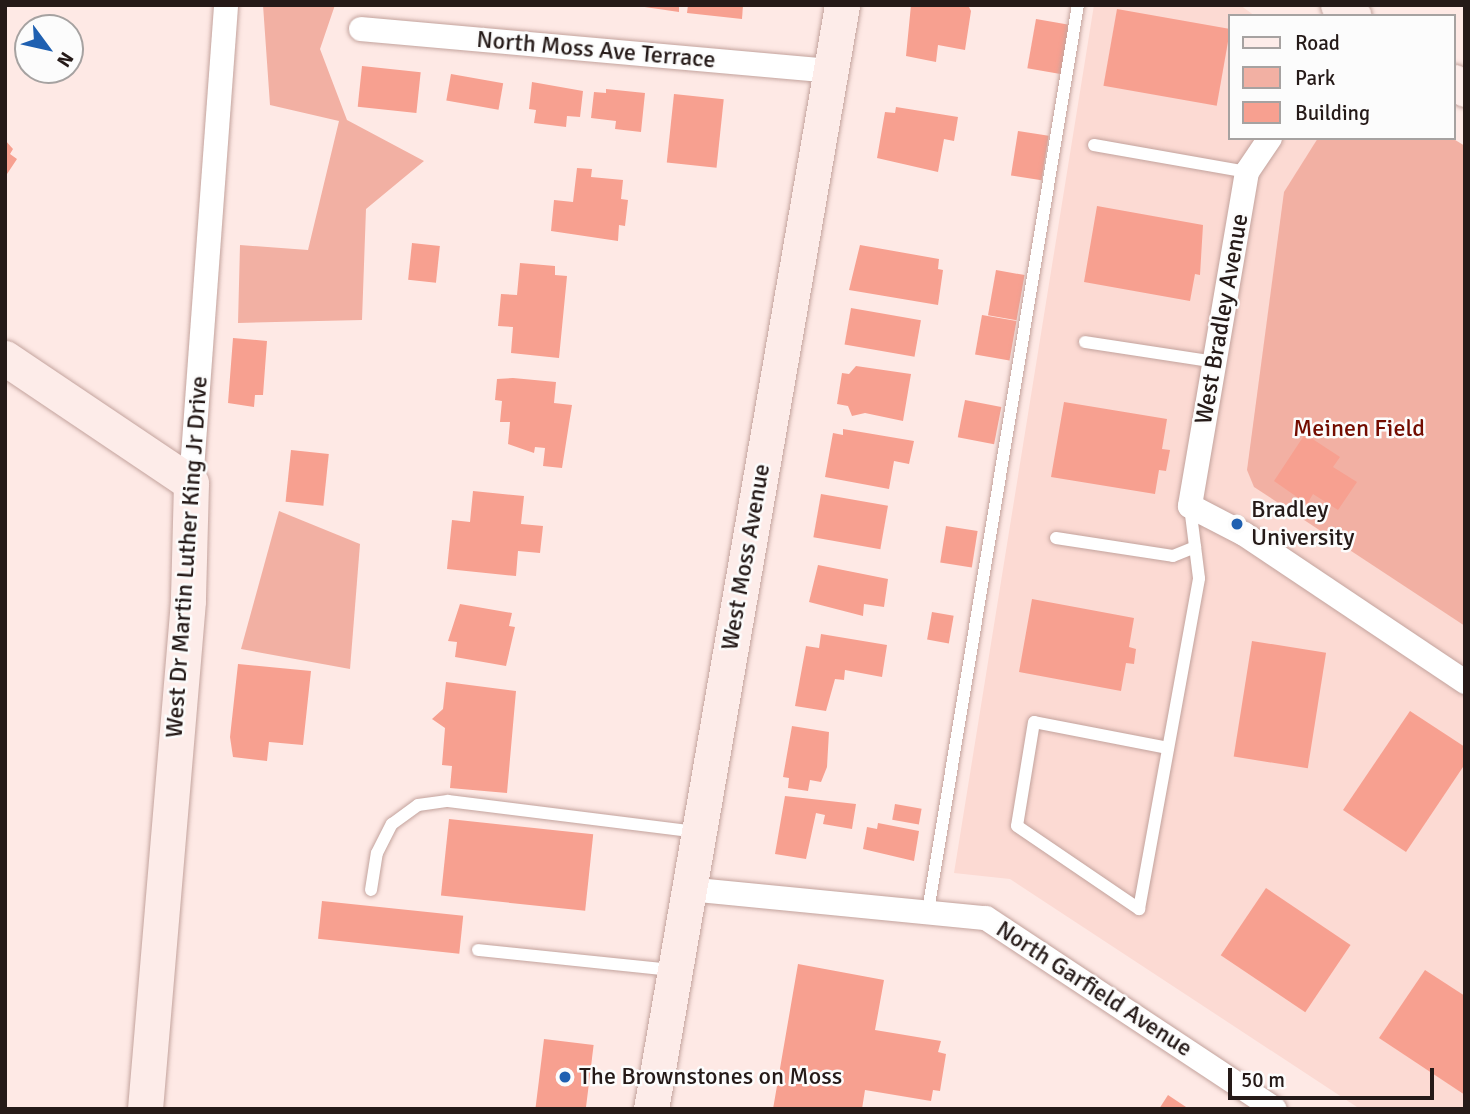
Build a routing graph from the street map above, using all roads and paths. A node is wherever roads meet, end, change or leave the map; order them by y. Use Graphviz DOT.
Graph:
graph roads {
  1 [pos="226,5"];
  2 [pos="842,5"];
  3 [pos="1078,5"];
  4 [pos="360,29"];
  5 [pos="832,71"];
  6 [pos="1269,140"];
  7 [pos="1094,145"];
  8 [pos="1247,172"];
  9 [pos="1085,342"];
  10 [pos="5,358"];
  11 [pos="1215,362"];
  12 [pos="191,483"];
  13 [pos="1190,506"];
  14 [pos="1056,538"];
  15 [pos="1195,547"];
  16 [pos="1465,682"];
  17 [pos="1168,748"];
  18 [pos="698,832"];
  19 [pos="688,889"];
  20 [pos="371,890"];
  21 [pos="928,911"];
  22 [pos="478,950"];
  23 [pos="673,970"];
  24 [pos="145,1109"];
  25 [pos="651,1109"];
  26 [pos="1275,1109"];
  1 -- 12 [label="street, West Dr Martin Luther King Jr Drive"];
  2 -- 5 [label="street, West Moss Avenue"];
  3 -- 21 [label="lane"];
  4 -- 5 [label="street, North Moss Ave Terrace"];
  5 -- 18 [label="street, West Moss Avenue"];
  6 -- 8 [label="street, West Bradley Avenue"];
  7 -- 8 [label="lane"];
  8 -- 11 [label="street, West Bradley Avenue"];
  9 -- 11 [label="lane"];
  10 -- 12 [label="street"];
  11 -- 13 [label="street, West Bradley Avenue"];
  12 -- 24 [label="street, West Dr Martin Luther King Jr Drive"];
  13 -- 15 [label="lane"];
  13 -- 16 [label="street"];
  14 -- 15 [label="lane"];
  15 -- 17 [label="lane"];
  17 -- 17 [label="lane"];
  18 -- 19 [label="street, West Moss Avenue"];
  18 -- 20 [label="lane"];
  19 -- 21 [label="street, North Garfield Avenue"];
  19 -- 23 [label="street, West Moss Avenue"];
  21 -- 26 [label="street, North Garfield Avenue"];
  22 -- 23 [label="lane"];
  23 -- 25 [label="street, West Moss Avenue"];
}
